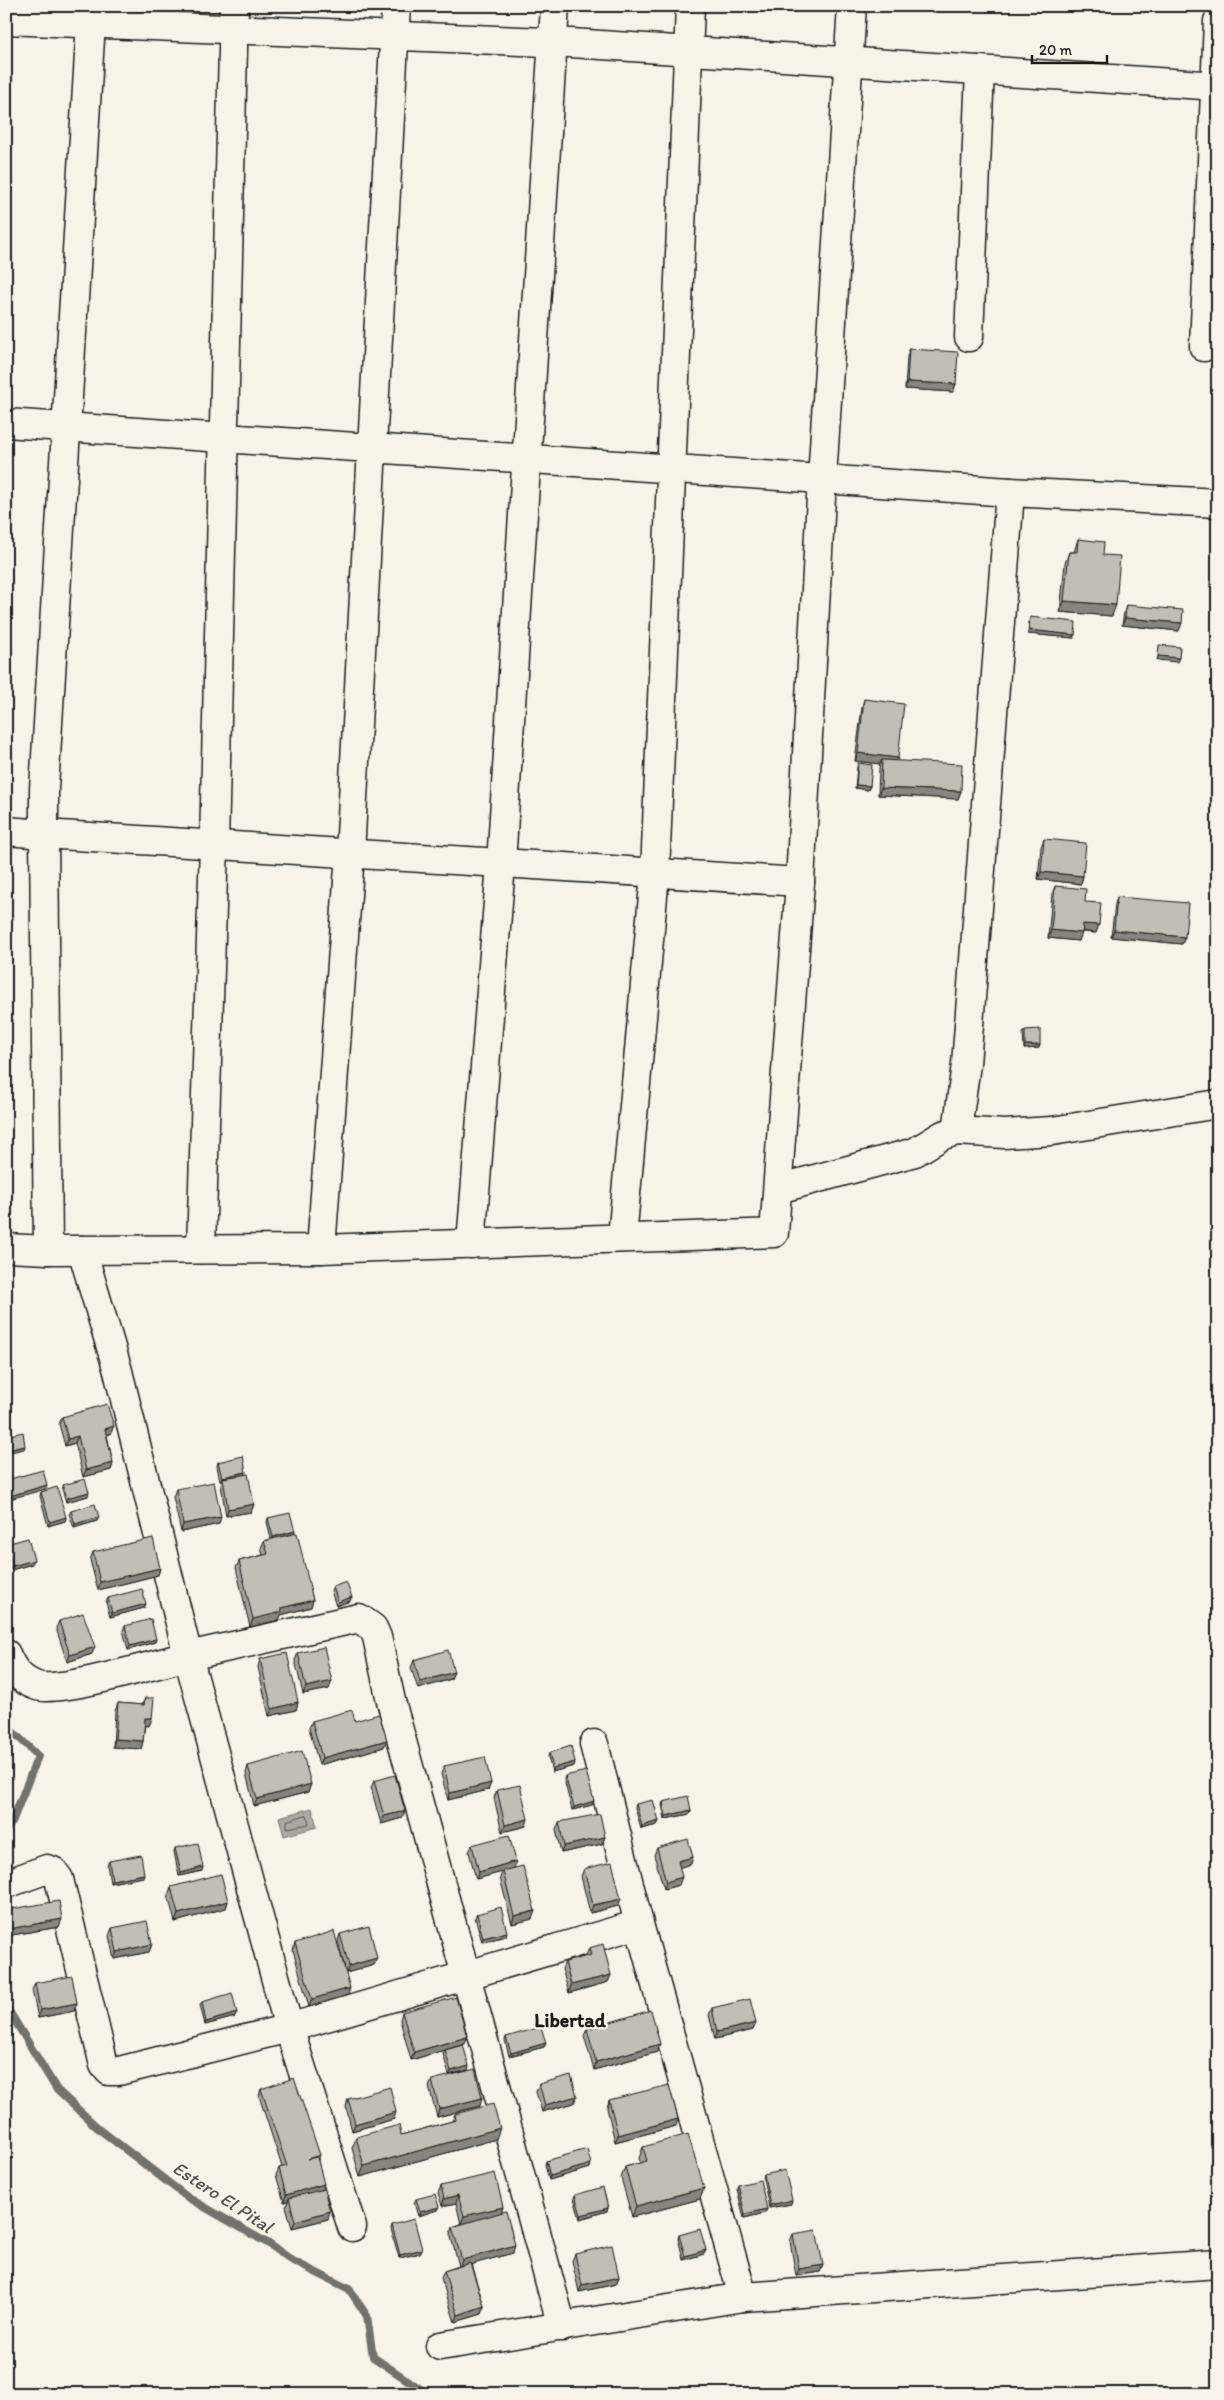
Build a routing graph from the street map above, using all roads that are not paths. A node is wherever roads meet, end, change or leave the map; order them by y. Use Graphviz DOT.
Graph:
graph roads {
  1 [pos="396,6"];
  2 [pos="554,6"];
  3 [pos="690,6"];
  4 [pos="852,6"];
  5 [pos="91,15"];
  6 [pos="233,18"];
  7 [pos="6,20"];
  8 [pos="1218,21"];
  9 [pos="394,36"];
  10 [pos="552,43"];
  11 [pos="687,51"];
  12 [pos="848,61"];
  13 [pos="980,70"];
  14 [pos="1217,86"];
  15 [pos="969,337"];
  16 [pos="1204,347"];
  17 [pos="6,423"];
  18 [pos="67,428"];
  19 [pos="224,438"];
  20 [pos="371,449"];
  21 [pos="527,459"];
  22 [pos="672,469"];
  23 [pos="822,479"];
  24 [pos="1010,492"];
  25 [pos="1218,503"];
  26 [pos="6,831"];
  27 [pos="44,834"];
  28 [pos="214,846"];
  29 [pos="350,854"];
  30 [pos="502,864"];
  31 [pos="656,874"];
  32 [pos="800,882"];
  33 [pos="1218,1103"];
  34 [pos="957,1131"];
  35 [pos="778,1189"];
  36 [pos="622,1238"];
  37 [pos="471,1244"];
  38 [pos="6,1248"];
  39 [pos="201,1248"];
  40 [pos="48,1250"];
  41 [pos="82,1250"];
  42 [pos="321,1250"];
  43 [pos="6,1654"];
  44 [pos="188,1656"];
  45 [pos="594,1744"];
  46 [pos="6,1884"];
  47 [pos="639,1924"];
  48 [pos="466,1975"];
  49 [pos="288,2028"];
  50 [pos="352,2227"];
  51 [pos="1218,2264"];
  52 [pos="743,2297"];
  53 [pos="562,2327"];
  54 [pos="440,2346"];
  1 -- 9 [label="street"];
  2 -- 10 [label="street"];
  3 -- 11 [label="street"];
  4 -- 12 [label="street"];
  5 -- 6 [label="street"];
  5 -- 7 [label="street"];
  5 -- 18 [label="street"];
  6 -- 9 [label="street"];
  6 -- 19 [label="street"];
  8 -- 14 [label="street"];
  9 -- 10 [label="street"];
  9 -- 20 [label="street"];
  10 -- 11 [label="street"];
  10 -- 21 [label="street"];
  11 -- 12 [label="street"];
  11 -- 22 [label="street"];
  12 -- 13 [label="street"];
  12 -- 23 [label="street"];
  13 -- 14 [label="street"];
  13 -- 15 [label="street"];
  14 -- 16 [label="street"];
  17 -- 18 [label="street"];
  18 -- 19 [label="street"];
  18 -- 27 [label="street"];
  19 -- 20 [label="street"];
  19 -- 28 [label="street"];
  20 -- 21 [label="street"];
  20 -- 29 [label="street"];
  21 -- 22 [label="street"];
  21 -- 30 [label="street"];
  22 -- 23 [label="street"];
  22 -- 31 [label="street"];
  23 -- 24 [label="street"];
  23 -- 32 [label="street"];
  24 -- 25 [label="street"];
  24 -- 34 [label="street"];
  26 -- 27 [label="street"];
  27 -- 28 [label="street"];
  27 -- 40 [label="street"];
  28 -- 29 [label="street"];
  28 -- 39 [label="street"];
  29 -- 30 [label="street"];
  29 -- 42 [label="street"];
  30 -- 31 [label="street"];
  30 -- 37 [label="street"];
  31 -- 32 [label="street"];
  31 -- 36 [label="street"];
  32 -- 35 [label="street"];
  33 -- 34 [label="street"];
  34 -- 35 [label="street"];
  35 -- 36 [label="street"];
  36 -- 37 [label="street"];
  37 -- 42 [label="street"];
  38 -- 40 [label="street"];
  39 -- 41 [label="street"];
  39 -- 42 [label="street"];
  40 -- 41 [label="street"];
  41 -- 44 [label="street"];
  43 -- 44 [label="street"];
  44 -- 48 [label="street"];
  44 -- 49 [label="street"];
  45 -- 47 [label="street"];
  46 -- 49 [label="street"];
  47 -- 48 [label="street"];
  47 -- 52 [label="street"];
  48 -- 49 [label="street"];
  48 -- 53 [label="street"];
  49 -- 50 [label="street"];
  51 -- 52 [label="street"];
  52 -- 53 [label="street"];
  53 -- 54 [label="street"];
}
